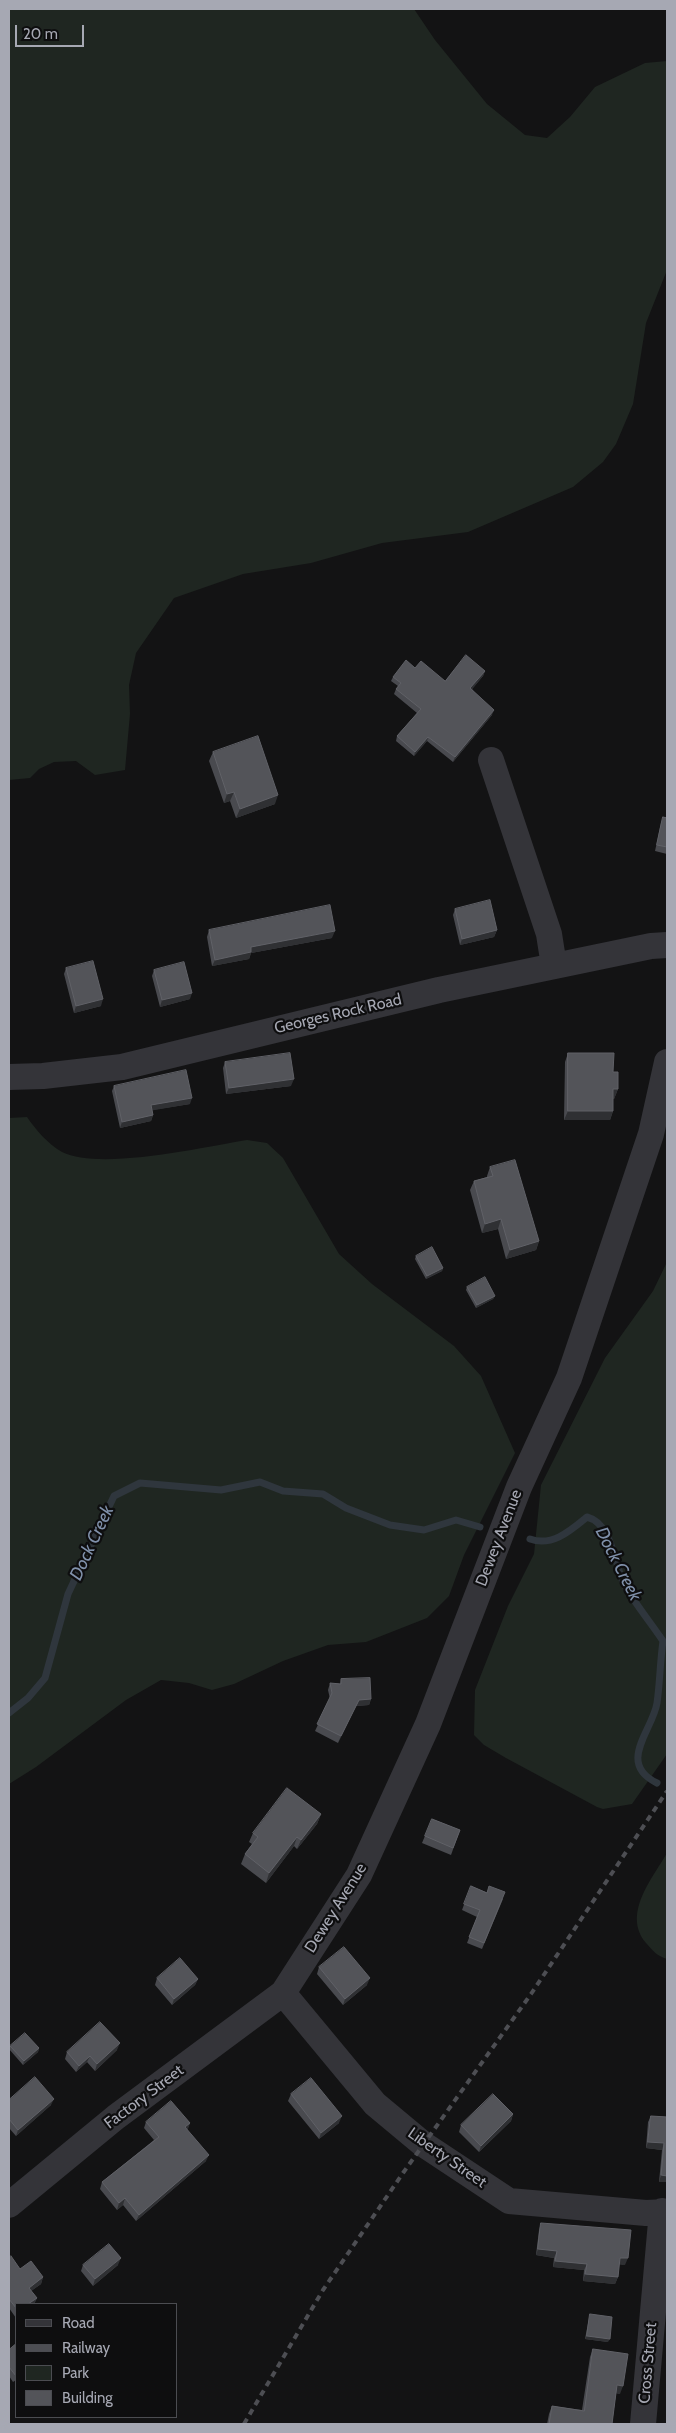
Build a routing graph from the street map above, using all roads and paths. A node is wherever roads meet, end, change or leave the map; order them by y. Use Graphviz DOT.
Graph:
graph roads {
  1 [pos="491,760"];
  2 [pos="667,946"];
  3 [pos="554,966"];
  4 [pos="667,1062"];
  5 [pos="9,1077"];
  6 [pos="283,1993"];
  7 [pos="9,2205"];
  8 [pos="665,2212"];
  9 [pos="643,2424"];
  1 -- 3 [label="street"];
  2 -- 3 [label="street, Georges Rock Road"];
  3 -- 5 [label="street, Georges Rock Road"];
  4 -- 6 [label="street, Dewey Avenue"];
  6 -- 7 [label="street, Factory Street"];
  6 -- 8 [label="street, Liberty Street"];
  8 -- 9 [label="street, Cross Street"];
}
